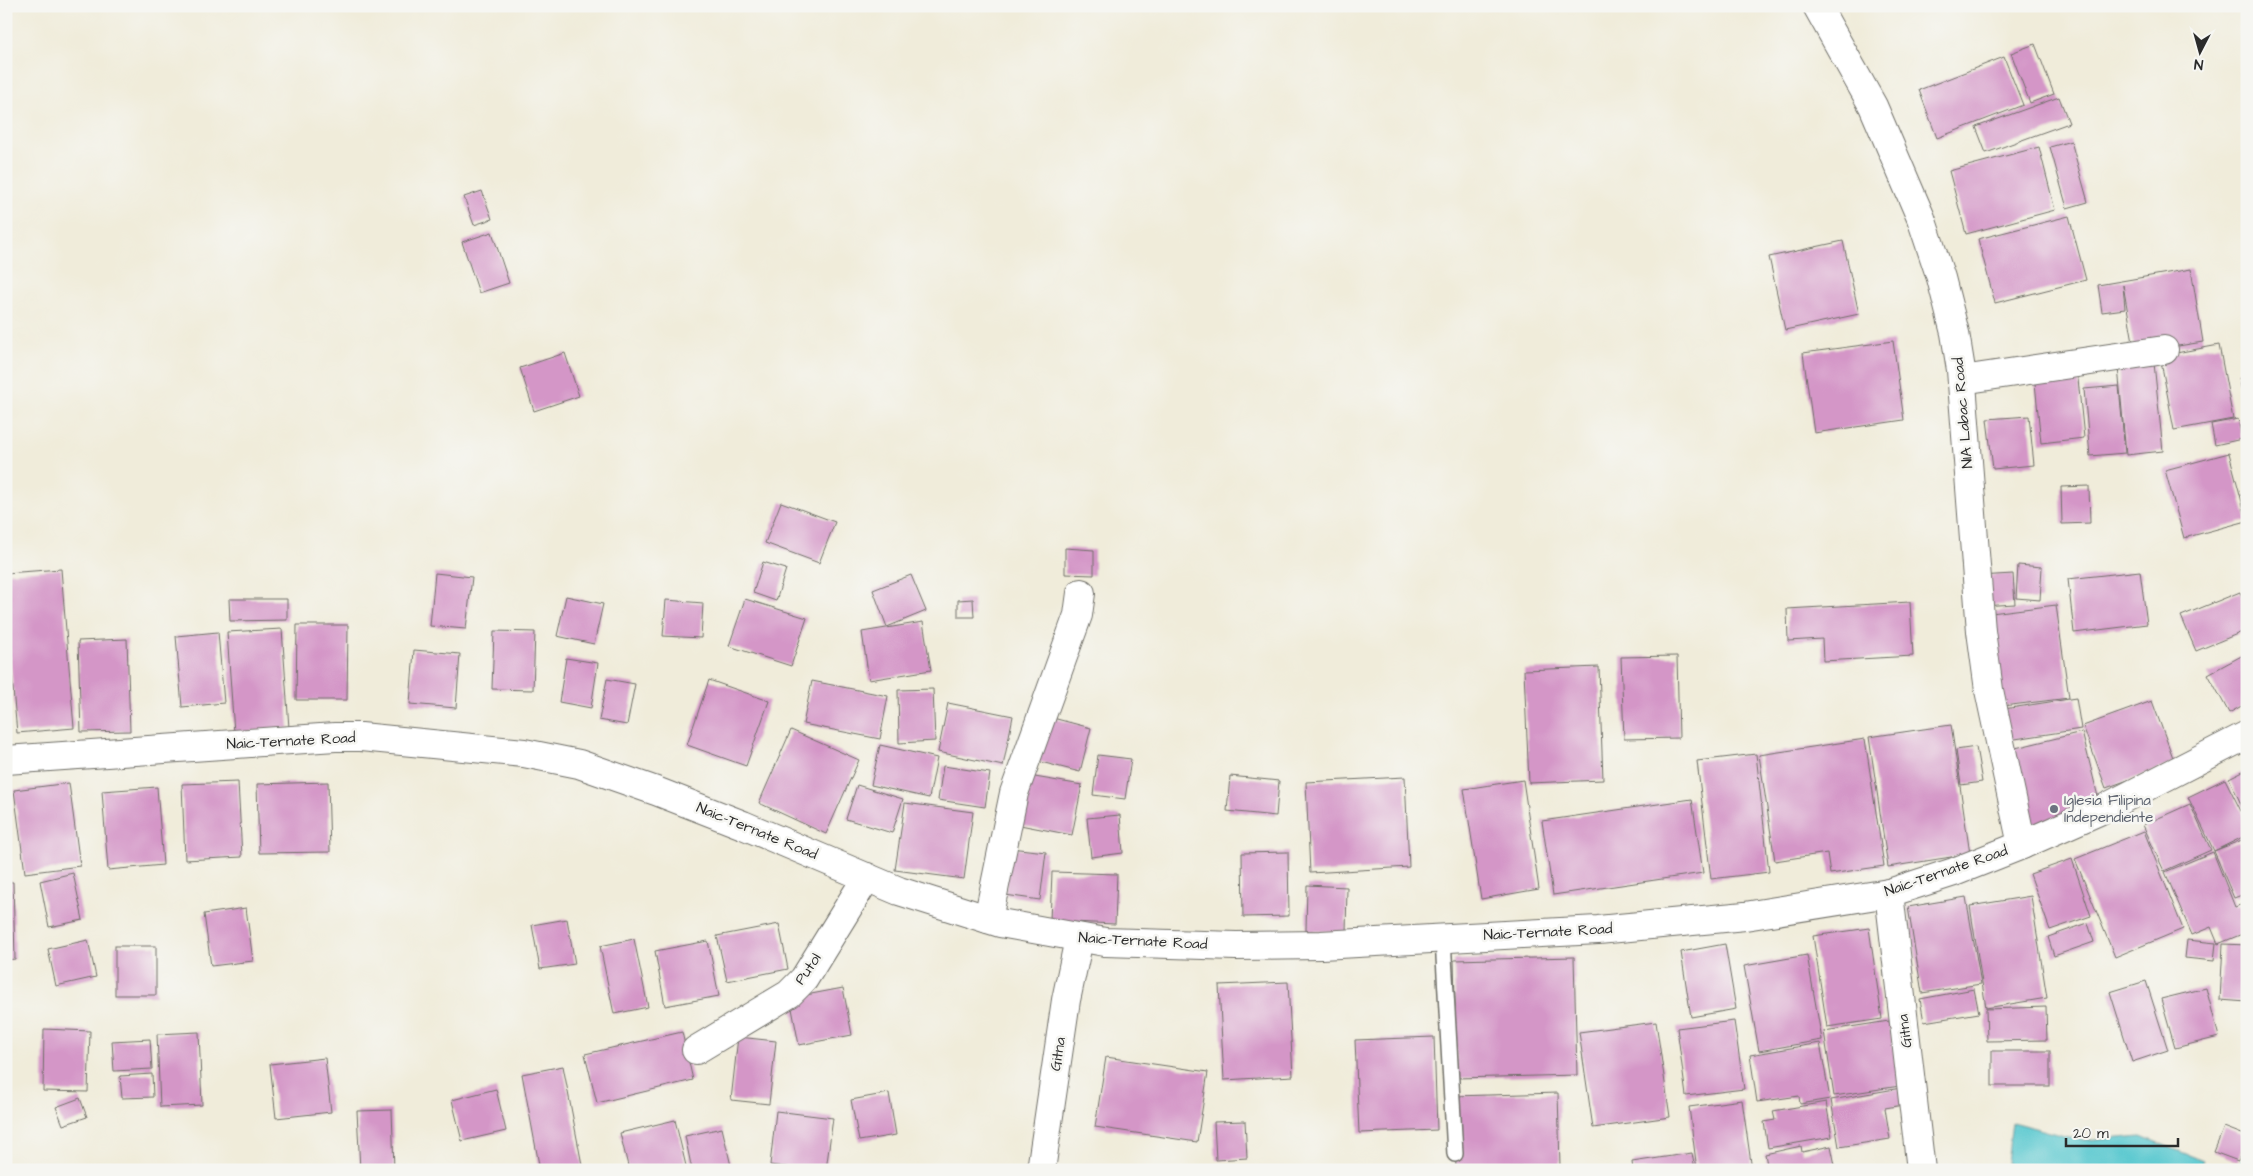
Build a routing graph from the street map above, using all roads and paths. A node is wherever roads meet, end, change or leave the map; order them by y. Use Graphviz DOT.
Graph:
graph roads {
  1 [pos="1817,6"];
  2 [pos="2164,350"];
  3 [pos="1962,380"];
  4 [pos="1080,593"];
  5 [pos="2247,735"];
  6 [pos="6,760"];
  7 [pos="2022,846"];
  8 [pos="867,877"];
  9 [pos="1889,893"];
  10 [pos="988,919"];
  11 [pos="1079,938"];
  12 [pos="1443,939"];
  13 [pos="696,1050"];
  14 [pos="1456,1154"];
  15 [pos="1041,1170"];
  16 [pos="1921,1170"];
  1 -- 3 [label="main road, NIA Labac Road"];
  2 -- 3 [label="main road"];
  3 -- 7 [label="main road, NIA Labac Road"];
  4 -- 10 [label="main road"];
  5 -- 7 [label="main road, Naic-Ternate Road"];
  6 -- 8 [label="main road, Naic-Ternate Road"];
  7 -- 9 [label="main road, Naic-Ternate Road"];
  8 -- 10 [label="main road, Naic-Ternate Road"];
  8 -- 13 [label="main road, Putol"];
  9 -- 12 [label="main road, Naic-Ternate Road"];
  9 -- 16 [label="main road, Gitna"];
  10 -- 11 [label="main road, Naic-Ternate Road"];
  11 -- 12 [label="main road, Naic-Ternate Road"];
  11 -- 15 [label="main road, Gitna"];
  12 -- 14 [label="lane"];
}
